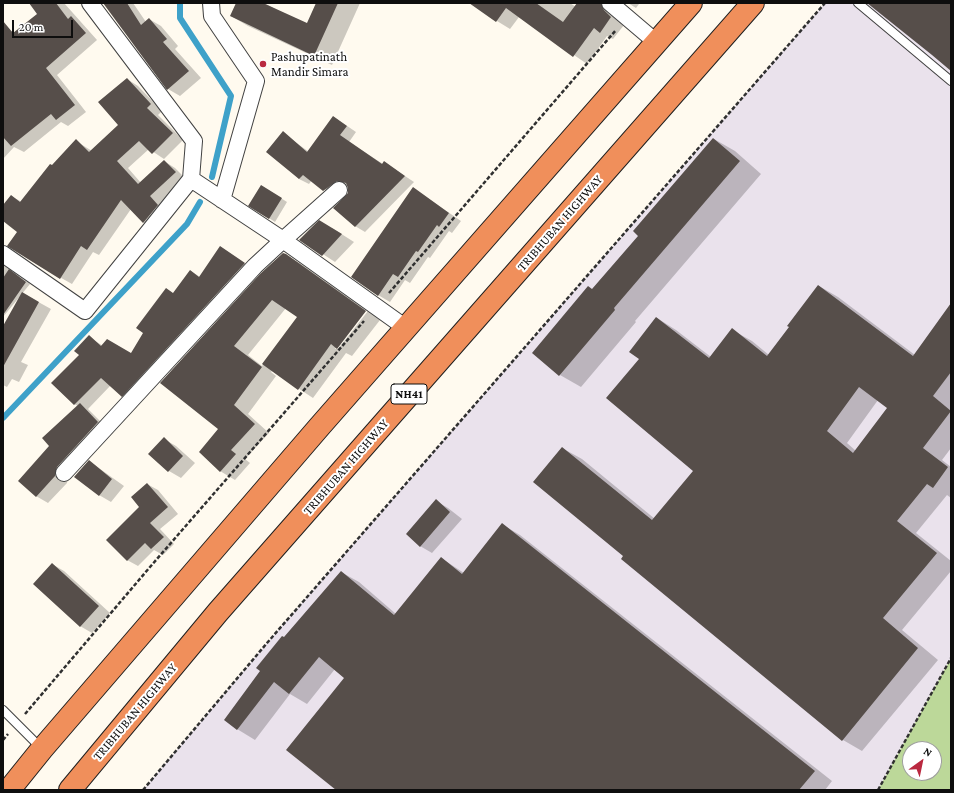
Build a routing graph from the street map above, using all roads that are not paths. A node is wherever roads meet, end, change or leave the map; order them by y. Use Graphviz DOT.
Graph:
graph roads {
  1 [pos="90,3"];
  2 [pos="211,3"];
  3 [pos="610,3"];
  4 [pos="691,3"];
  5 [pos="753,3"];
  6 [pos="858,3"];
  7 [pos="656,42"];
  8 [pos="951,81"];
  9 [pos="191,179"];
  10 [pos="339,190"];
  11 [pos="222,200"];
  12 [pos="283,240"];
  13 [pos="3,254"];
  14 [pos="406,328"];
  15 [pos="64,473"];
  16 [pos="3,710"];
  17 [pos="42,749"];
  18 [pos="9,790"];
  19 [pos="70,790"];
  1 -- 9 [label="street"];
  2 -- 11 [label="street"];
  3 -- 7 [label="street"];
  4 -- 7 [label="highway"];
  5 -- 19 [label="highway, TRIBHUBAN HIGHWAY / NH41"];
  6 -- 8 [label="lane"];
  7 -- 14 [label="highway"];
  9 -- 11 [label="street"];
  9 -- 13 [label="street"];
  10 -- 12 [label="street"];
  11 -- 12 [label="street"];
  12 -- 14 [label="street"];
  12 -- 15 [label="street"];
  14 -- 17 [label="highway"];
  16 -- 17 [label="lane"];
  17 -- 18 [label="highway"];
}
